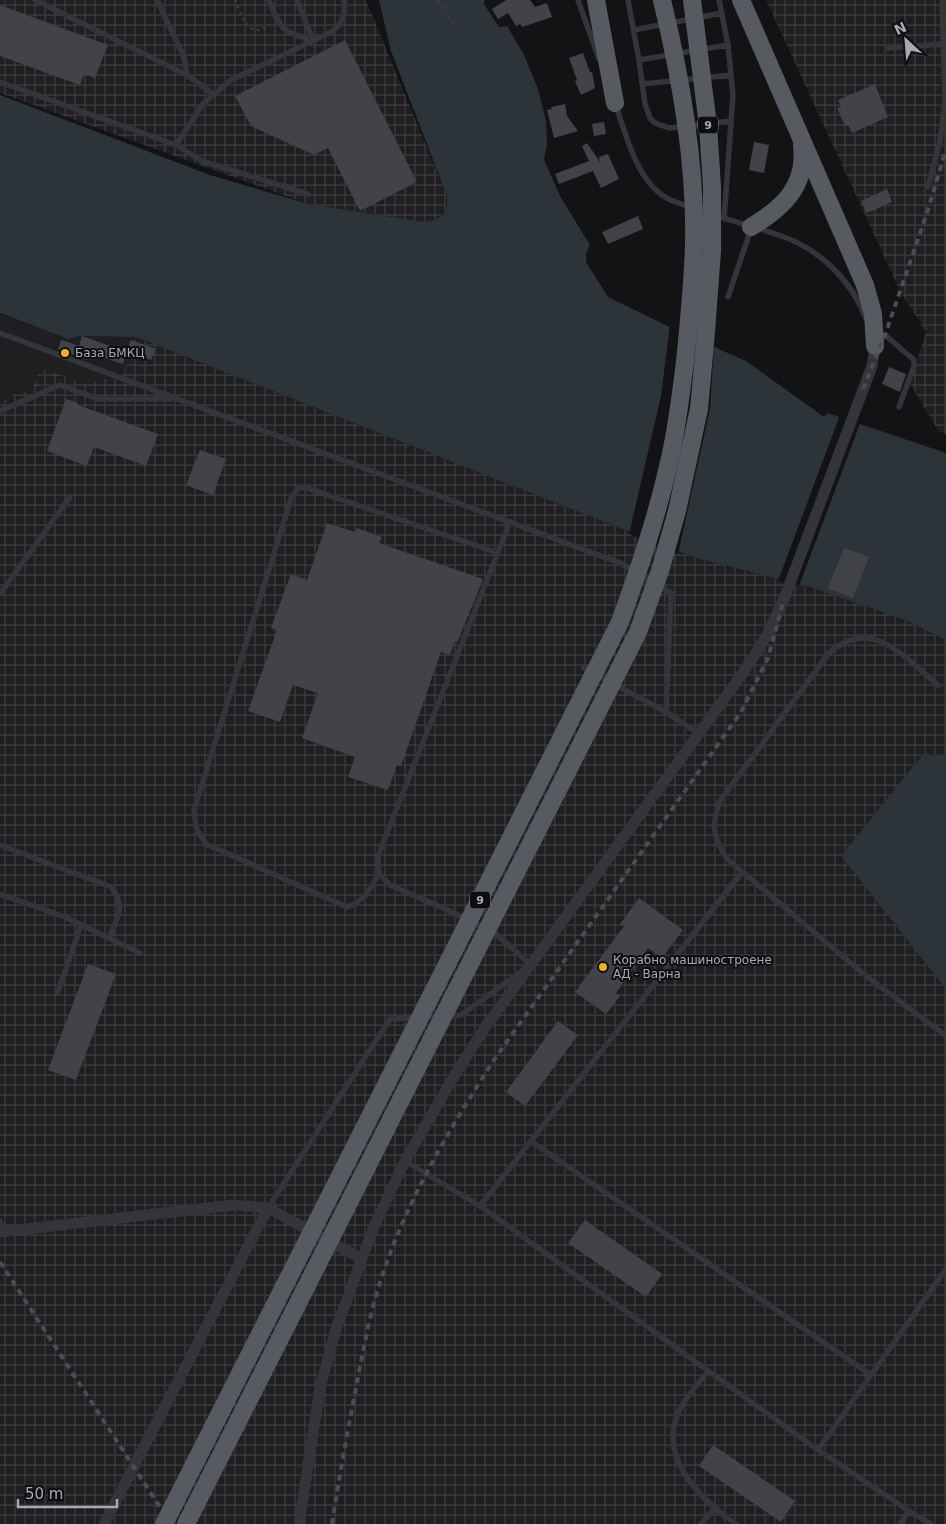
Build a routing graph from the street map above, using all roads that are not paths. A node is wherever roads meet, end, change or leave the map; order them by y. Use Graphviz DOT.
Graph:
graph roads {
  1 [pos="35,0"];
  2 [pos="157,0"];
  3 [pos="269,0"];
  4 [pos="297,0"];
  5 [pos="344,0"];
  6 [pos="578,0"];
  7 [pos="596,0"];
  8 [pos="628,0"];
  9 [pos="662,0"];
  10 [pos="692,0"];
  11 [pos="719,0"];
  12 [pos="741,0"];
  13 [pos="942,0"];
  14 [pos="722,13"];
  15 [pos="634,30"];
  16 [pos="313,40"];
  17 [pos="943,44"];
  18 [pos="728,46"];
  19 [pos="888,48"];
  20 [pos="639,60"];
  21 [pos="187,75"];
  22 [pos="731,75"];
  23 [pos="0,82"];
  24 [pos="642,84"];
  25 [pos="213,94"];
  26 [pos="615,103"];
  27 [pos="731,121"];
  28 [pos="800,133"];
  29 [pos="176,145"];
  30 [pos="928,187"];
  31 [pos="308,194"];
  32 [pos="699,210"];
  33 [pos="708,213"];
  34 [pos="724,219"];
  35 [pos="751,227"];
  36 [pos="728,297"];
  37 [pos="0,333"];
  38 [pos="875,346"];
  39 [pos="176,400"];
  40 [pos="899,407"];
  41 [pos="0,410"];
  42 [pos="70,497"];
  43 [pos="510,522"];
  44 [pos="498,554"];
  45 [pos="0,594"];
  46 [pos="584,668"];
  47 [pos="938,685"];
  48 [pos="666,712"];
  49 [pos="699,734"];
  50 [pos="0,844"];
  51 [pos="742,872"];
  52 [pos="379,873"];
  53 [pos="0,894"];
  54 [pos="81,925"];
  55 [pos="109,938"];
  56 [pos="140,953"];
  57 [pos="531,965"];
  58 [pos="58,992"];
  59 [pos="946,1036"];
  60 [pos="532,1142"];
  61 [pos="405,1161"];
  62 [pos="480,1206"];
  63 [pos="268,1208"];
  64 [pos="1,1228"];
  65 [pos="362,1259"];
  66 [pos="946,1269"];
  67 [pos="708,1371"];
  68 [pos="871,1375"];
  69 [pos="818,1450"];
  70 [pos="714,1509"];
  71 [pos="909,1510"];
  72 [pos="104,1524"];
  73 [pos="164,1524"];
  74 [pos="186,1524"];
  75 [pos="299,1524"];
  76 [pos="701,1524"];
  77 [pos="736,1524"];
  78 [pos="900,1524"];
  79 [pos="931,1524"];
  1 -- 21 [label="lane"];
  2 -- 21 [label="lane"];
  3 -- 16 [label="lane"];
  4 -- 16 [label="lane"];
  5 -- 16 [label="lane"];
  6 -- 26 [label="lane"];
  7 -- 26 [label="highway"];
  8 -- 15 [label="lane"];
  9 -- 73 [label="highway, 9, bridge"];
  10 -- 74 [label="highway, 9, bridge"];
  11 -- 14 [label="lane"];
  12 -- 28 [label="highway"];
  13 -- 17 [label="lane"];
  14 -- 15 [label="lane"];
  14 -- 18 [label="lane"];
  15 -- 20 [label="lane"];
  16 -- 25 [label="lane"];
  17 -- 19 [label="lane"];
  17 -- 30 [label="lane"];
  18 -- 20 [label="lane"];
  18 -- 22 [label="lane"];
  20 -- 24 [label="lane"];
  21 -- 25 [label="lane"];
  22 -- 24 [label="lane"];
  22 -- 27 [label="lane"];
  23 -- 29 [label="lane"];
  24 -- 27 [label="lane"];
  25 -- 29 [label="lane"];
  26 -- 32 [label="lane"];
  27 -- 34 [label="lane"];
  28 -- 35 [label="highway"];
  28 -- 38 [label="highway"];
  29 -- 31 [label="lane"];
  33 -- 34 [label="lane"];
  34 -- 35 [label="lane"];
  35 -- 36 [label="lane"];
  35 -- 38 [label="lane"];
  37 -- 39 [label="lane"];
  38 -- 40 [label="lane"];
  38 -- 49 [label="street"];
  39 -- 41 [label="lane"];
  39 -- 43 [label="lane"];
  42 -- 45 [label="lane"];
  43 -- 44 [label="lane"];
  43 -- 48 [label="lane"];
  44 -- 52 [label="lane"];
  44 -- 52 [label="lane"];
  46 -- 48 [label="lane"];
  47 -- 51 [label="lane"];
  48 -- 49 [label="lane"];
  49 -- 57 [label="street"];
  50 -- 55 [label="lane"];
  51 -- 59 [label="lane"];
  51 -- 60 [label="lane"];
  52 -- 57 [label="lane"];
  53 -- 54 [label="lane"];
  54 -- 55 [label="lane"];
  54 -- 58 [label="lane"];
  55 -- 56 [label="lane"];
  57 -- 61 [label="street"];
  57 -- 63 [label="lane"];
  60 -- 62 [label="lane"];
  60 -- 68 [label="lane"];
  61 -- 62 [label="lane"];
  61 -- 65 [label="street"];
  62 -- 67 [label="lane"];
  63 -- 64 [label="street"];
  63 -- 65 [label="street"];
  63 -- 72 [label="street"];
  65 -- 75 [label="street"];
  66 -- 68 [label="lane"];
  67 -- 69 [label="lane"];
  67 -- 70 [label="lane"];
  68 -- 69 [label="lane"];
  69 -- 71 [label="lane"];
  70 -- 76 [label="lane"];
  70 -- 77 [label="lane"];
  71 -- 78 [label="lane"];
  71 -- 79 [label="lane"];
}
